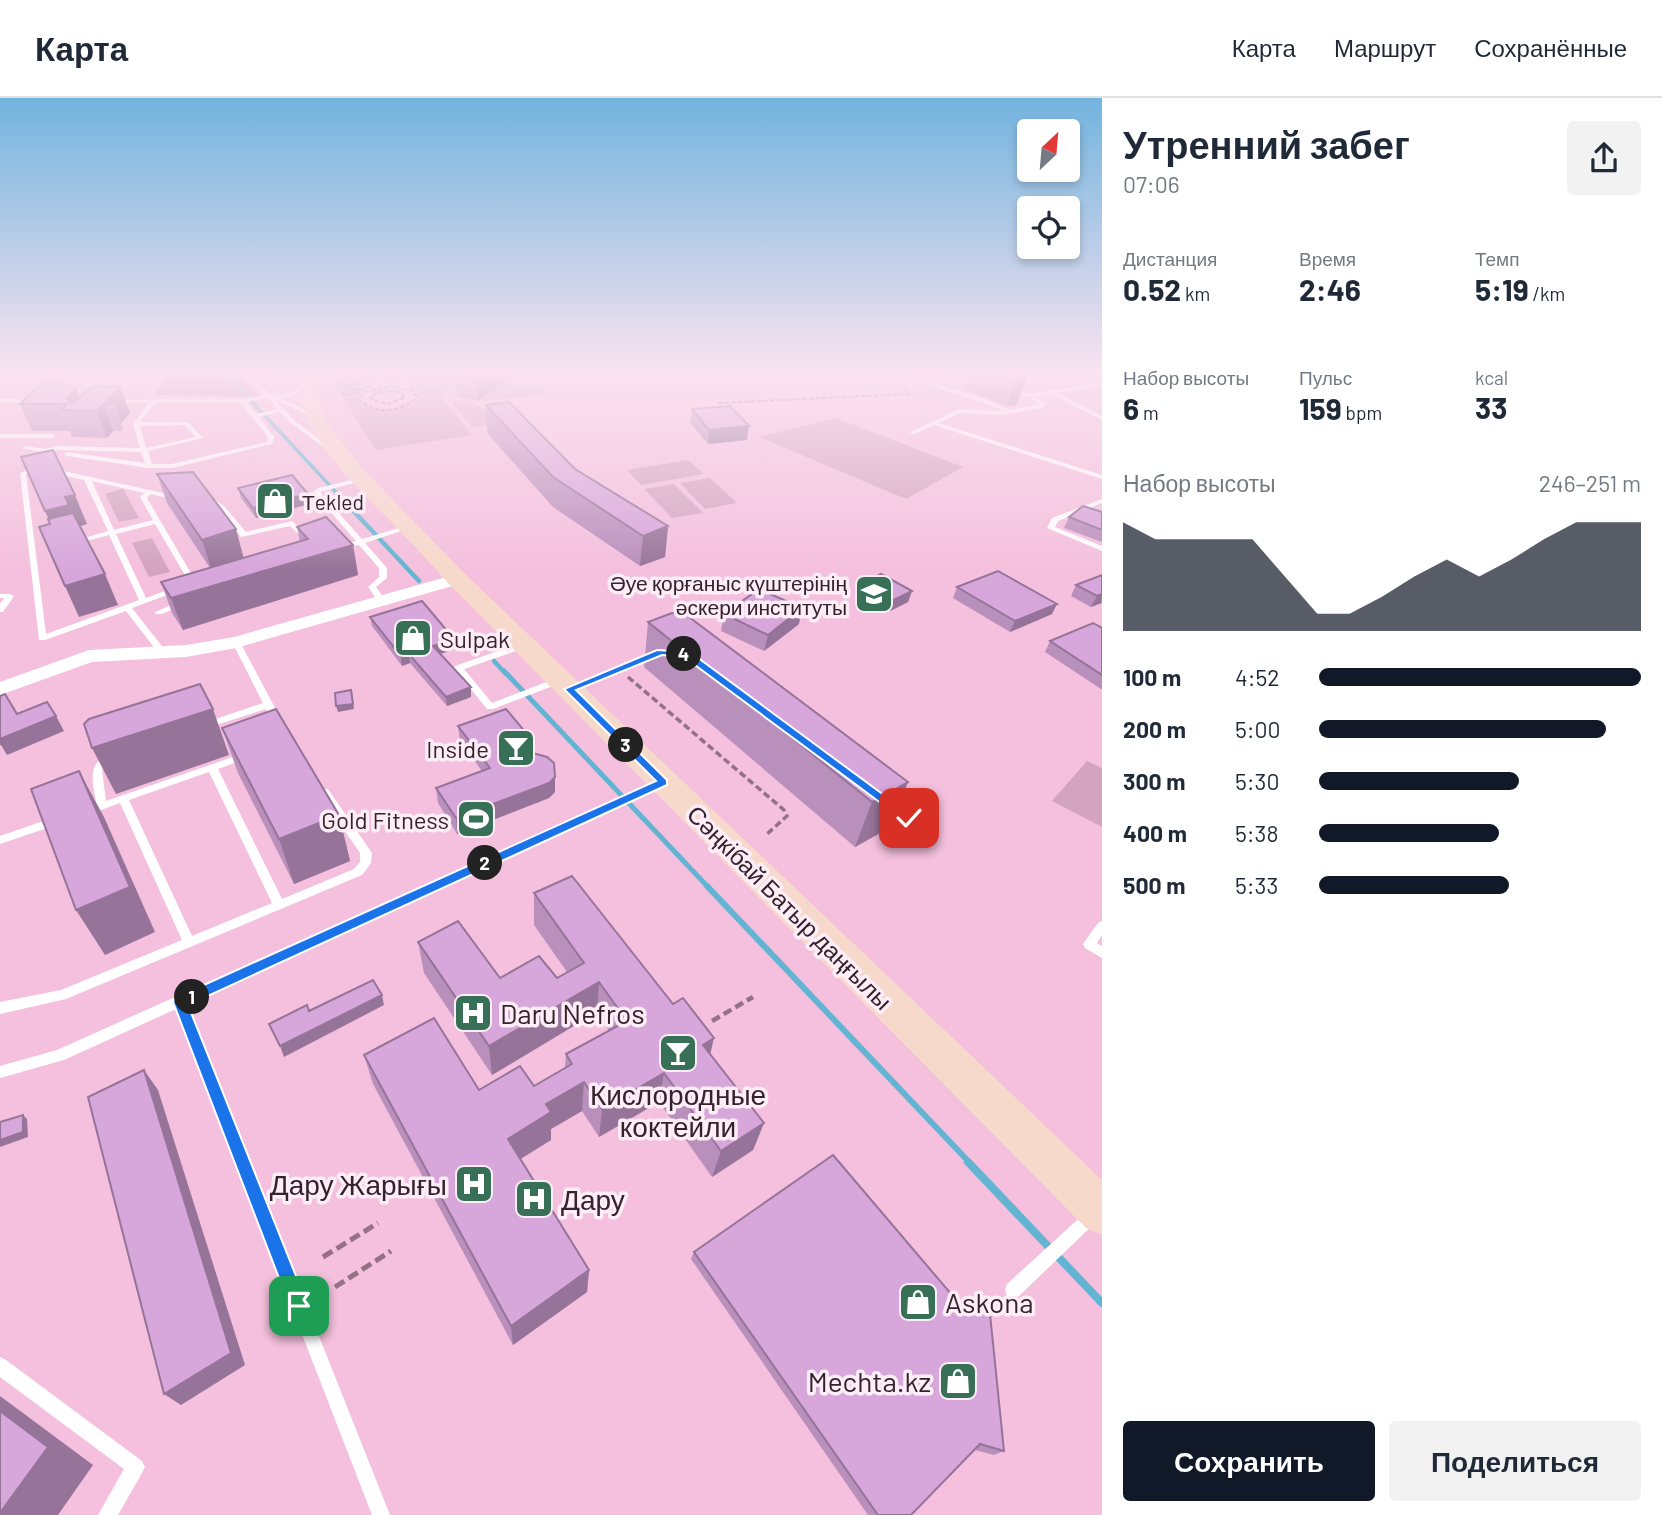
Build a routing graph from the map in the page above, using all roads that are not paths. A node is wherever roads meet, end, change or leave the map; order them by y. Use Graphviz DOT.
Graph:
graph roads {
  1 [pos="141,439"];
  2 [pos="195,439"];
  3 [pos="271,439"];
  4 [pos="315,439"];
  5 [pos="328,439"];
  6 [pos="984,439"];
  7 [pos="25,448"];
  8 [pos="144,450"];
  9 [pos="44,451"];
  10 [pos="343,458"];
  11 [pos="149,466"];
  12 [pos="1102,477"];
  13 [pos="88,478"];
  14 [pos="360,480"];
  15 [pos="150,492"];
  16 [pos="1102,501"];
  17 [pos="157,521"];
  18 [pos="409,527"];
  19 [pos="112,532"];
  20 [pos="334,541"];
  21 [pos="367,541"];
  22 [pos="72,542"];
  23 [pos="314,548"];
  24 [pos="46,549"];
  25 [pos="1102,549"];
  26 [pos="32,552"];
  27 [pos="294,555"];
  28 [pos="457,579"];
  29 [pos="194,583"];
  30 [pos="0,596"];
  31 [pos="197,598"];
  32 [pos="143,601"];
  33 [pos="382,601"];
  34 [pos="127,607"];
  35 [pos="0,610"];
  36 [pos="159,612"];
  37 [pos="236,642"];
  38 [pos="524,645"];
  39 [pos="669,651"];
  40 [pos="162,652"];
  41 [pos="2,686"];
  42 [pos="554,687"];
  43 [pos="268,705"];
  44 [pos="196,729"];
  45 [pos="283,731"];
  46 [pos="127,751"];
  47 [pos="256,752"];
  48 [pos="212,768"];
  49 [pos="320,786"];
  50 [pos="651,788"];
  51 [pos="876,793"];
  52 [pos="122,799"];
  53 [pos="101,806"];
  54 [pos="76,814"];
  55 [pos="64,818"];
  56 [pos="909,818"];
  57 [pos="0,840"];
  58 [pos="279,904"];
  59 [pos="1102,926"];
  60 [pos="189,942"];
  61 [pos="1102,953"];
  62 [pos="180,1002"];
  63 [pos="0,1008"];
  64 [pos="0,1072"];
  65 [pos="1093,1217"];
  66 [pos="1013,1290"];
  67 [pos="0,1366"];
  68 [pos="107,1515"];
  69 [pos="381,1515"];
  1 -- 8 [label="lane"];
  2 -- 8 [label="lane"];
  3 -- 11 [label="lane"];
  4 -- 10 [label="lane"];
  5 -- 10 [label="main road, Сәңкібай Батыр даңғылы"];
  6 -- 12 [label="lane"];
  7 -- 9 [label="lane"];
  8 -- 9 [label="lane"];
  8 -- 11 [label="lane"];
  9 -- 11 [label="lane"];
  10 -- 14 [label="main road, Сәңкібай Батыр даңғылы"];
  13 -- 15 [label="lane"];
  13 -- 19 [label="lane"];
  13 -- 26 [label="lane"];
  14 -- 18 [label="main road, Сәңкібай Батыр даңғылы"];
  14 -- 21 [label="lane"];
  15 -- 17 [label="lane"];
  15 -- 29 [label="lane"];
  16 -- 25 [label="lane"];
  17 -- 19 [label="lane"];
  17 -- 29 [label="lane"];
  18 -- 21 [label="lane"];
  18 -- 28 [label="main road, Сәңкібай Батыр даңғылы"];
  19 -- 22 [label="lane"];
  19 -- 32 [label="lane"];
  20 -- 21 [label="lane"];
  21 -- 33 [label="lane"];
  23 -- 27 [label="lane"];
  24 -- 26 [label="lane"];
  26 -- 34 [label="lane"];
  28 -- 33 [label="street"];
  28 -- 38 [label="main road, Сәңкібай Батыр даңғылы"];
  29 -- 32 [label="lane"];
  30 -- 35 [label="lane"];
  31 -- 36 [label="lane"];
  32 -- 34 [label="lane"];
  33 -- 37 [label="street"];
  34 -- 40 [label="lane"];
  37 -- 40 [label="street"];
  37 -- 43 [label="lane"];
  38 -- 42 [label="main road, Сәңкібай Батыр даңғылы"];
  38 -- 42 [label="lane"];
  39 -- 42 [label="lane"];
  40 -- 41 [label="street"];
  42 -- 50 [label="main road, Сәңкібай Батыр даңғылы"];
  43 -- 44 [label="lane"];
  43 -- 45 [label="lane"];
  46 -- 53 [label="lane"];
  47 -- 48 [label="lane"];
  48 -- 52 [label="lane"];
  48 -- 58 [label="lane"];
  49 -- 58 [label="lane"];
  50 -- 62 [label="lane"];
  50 -- 65 [label="main road, Сәңкібай Батыр даңғылы"];
  51 -- 56 [label="lane"];
  52 -- 53 [label="lane"];
  52 -- 60 [label="lane"];
  53 -- 54 [label="lane"];
  55 -- 57 [label="lane"];
  58 -- 60 [label="lane"];
  59 -- 61 [label="lane"];
  60 -- 63 [label="lane"];
  62 -- 64 [label="lane"];
  62 -- 69 [label="lane"];
  65 -- 66 [label="lane"];
  67 -- 68 [label="lane"];
}
